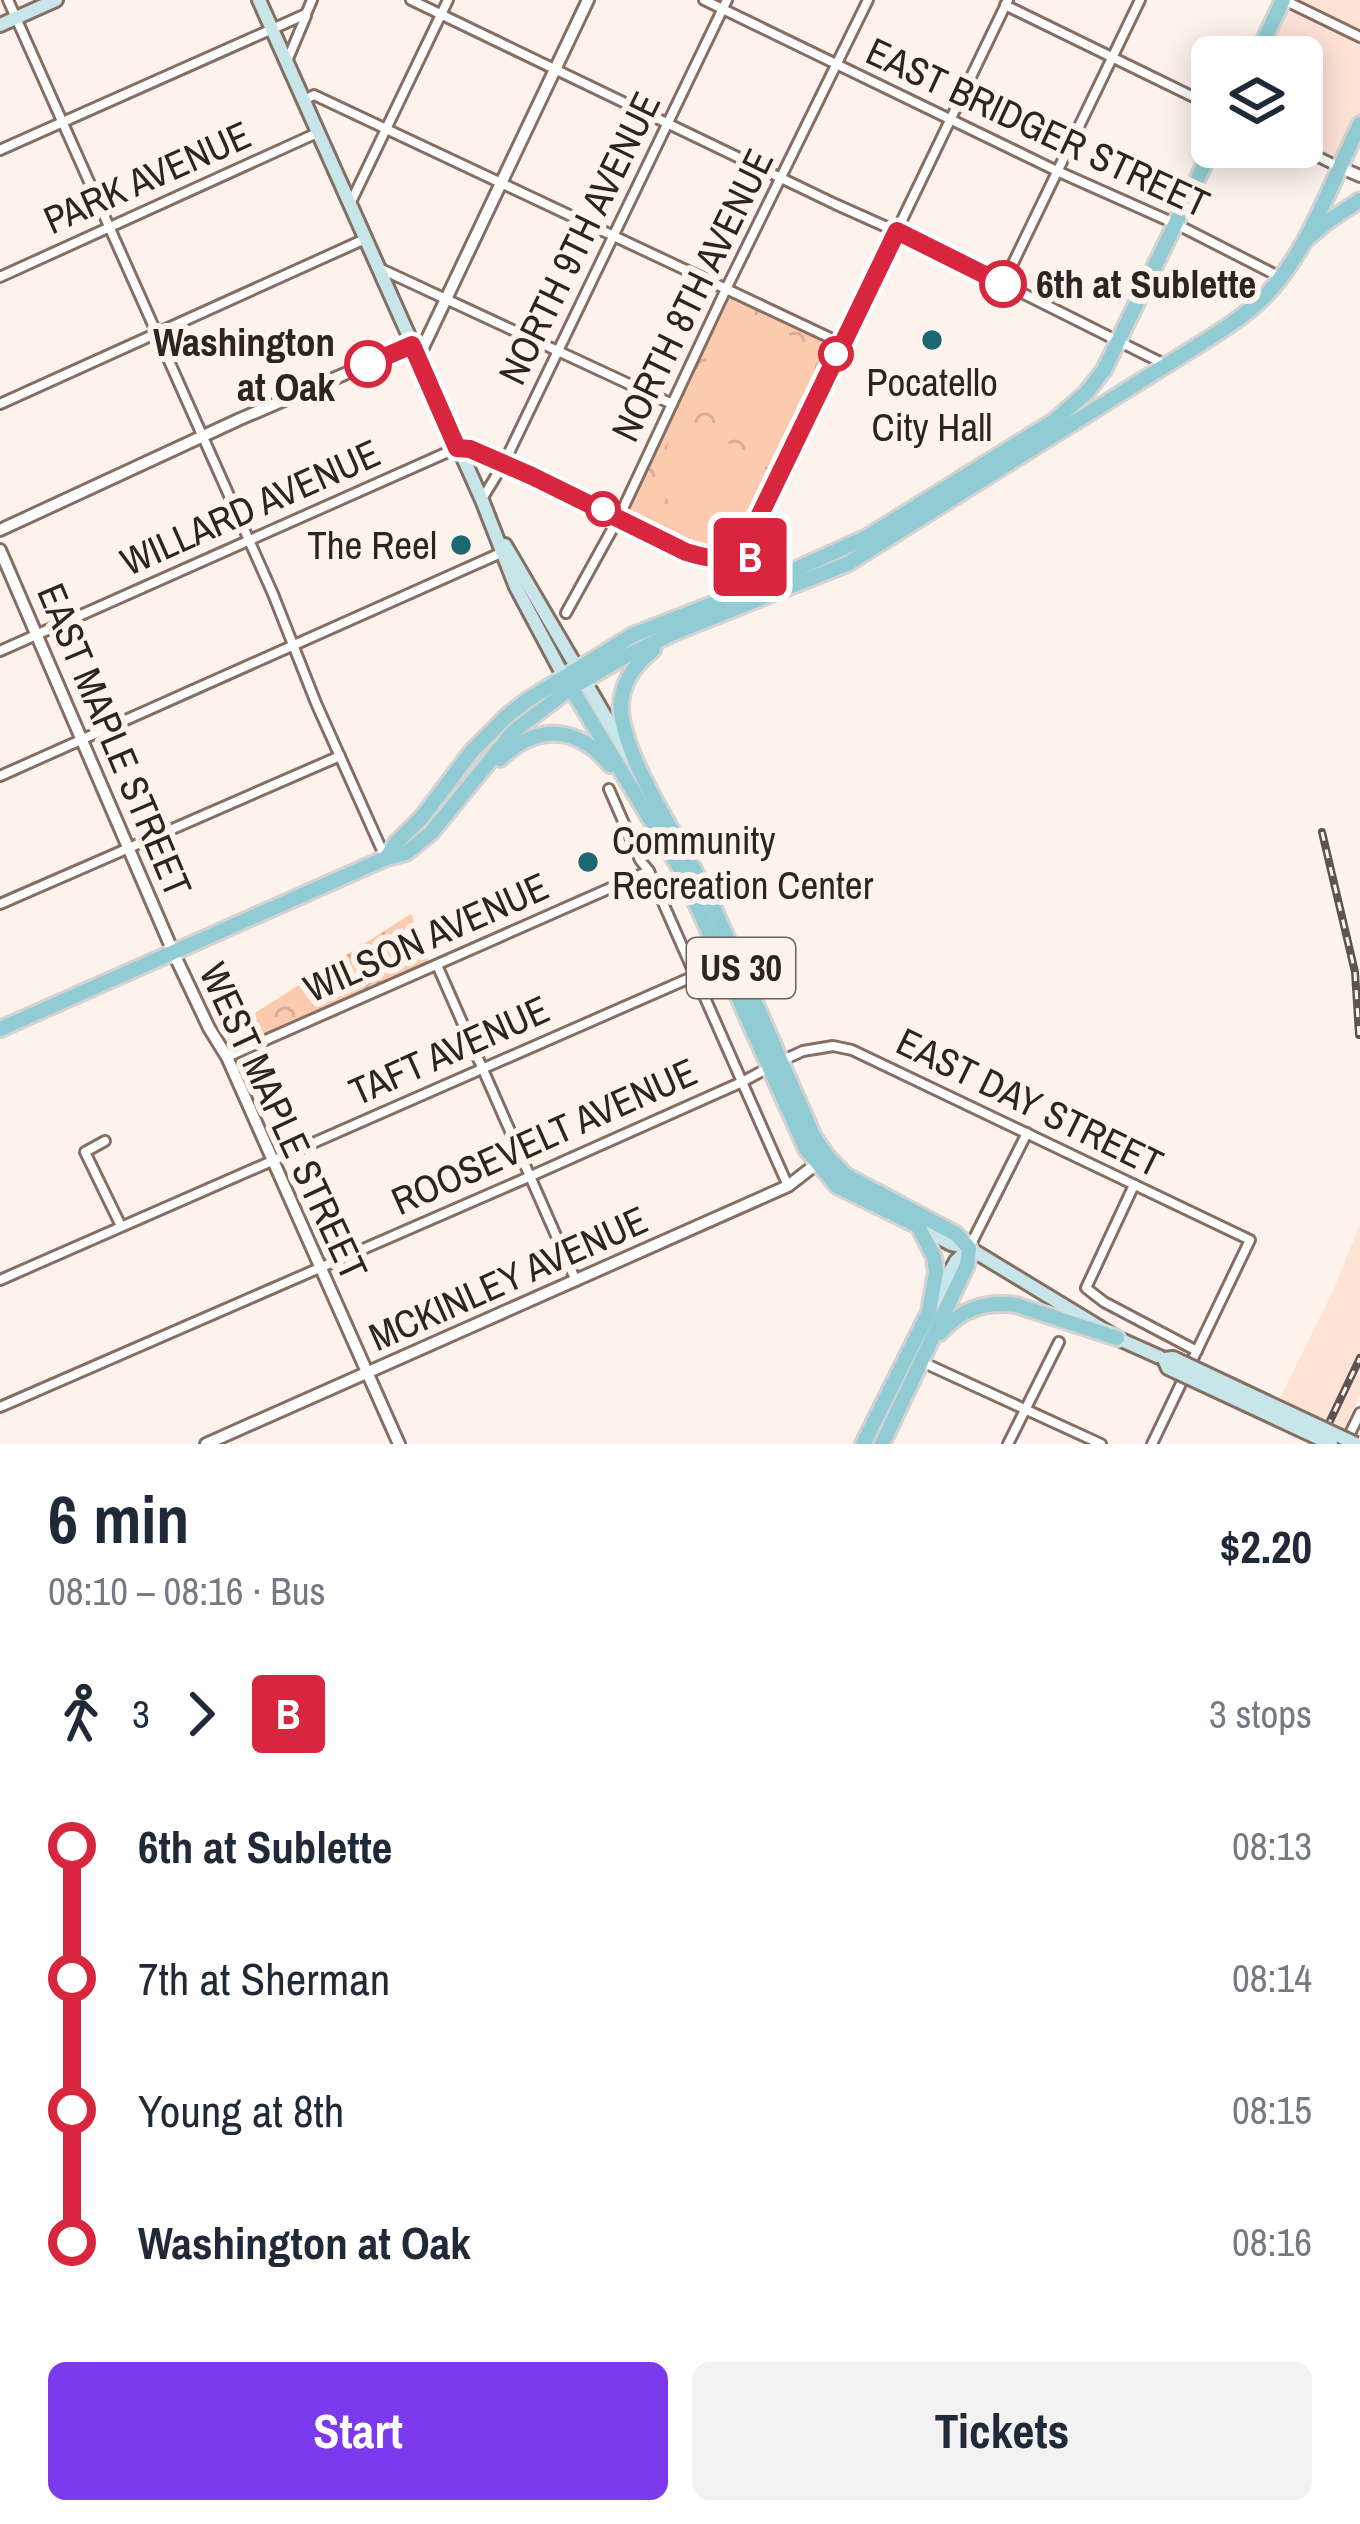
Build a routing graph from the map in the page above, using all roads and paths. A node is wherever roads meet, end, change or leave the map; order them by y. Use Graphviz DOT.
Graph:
graph roads {
  1 [pos="8,0"];
  2 [pos="56,0"];
  3 [pos="260,0"];
  4 [pos="312,0"];
  5 [pos="411,0"];
  6 [pos="448,0"];
  7 [pos="588,0"];
  8 [pos="704,0"];
  9 [pos="868,0"];
  10 [pos="1140,0"];
  11 [pos="1284,0"];
  12 [pos="1006,3"];
  13 [pos="725,4"];
  14 [pos="307,14"];
  15 [pos="441,14"];
  16 [pos="16,18"];
  17 [pos="0,25"];
  18 [pos="272,29"];
  19 [pos="1266,36"];
  20 [pos="1360,37"];
  21 [pos="1114,57"];
  22 [pos="286,61"];
  23 [pos="837,65"];
  24 [pos="555,69"];
  25 [pos="1191,96"];
  26 [pos="304,100"];
  27 [pos="952,119"];
  28 [pos="62,122"];
  29 [pos="668,123"];
  30 [pos="1360,124"];
  31 [pos="386,129"];
  32 [pos="318,133"];
  33 [pos="0,150"];
  34 [pos="1323,159"];
  35 [pos="1339,167"];
  36 [pos="1203,168"];
  37 [pos="1057,171"];
  38 [pos="1360,176"];
  39 [pos="782,178"];
  40 [pos="501,184"];
  41 [pos="1360,200"];
  42 [pos="350,204"];
  43 [pos="1176,224"];
  44 [pos="108,228"];
  45 [pos="897,231"];
  46 [pos="613,236"];
  47 [pos="365,239"];
  48 [pos="1303,243"];
  49 [pos="378,268"];
  50 [pos="0,277"];
  51 [pos="1282,278"];
  52 [pos="1003,284"];
  53 [pos="725,289"];
  54 [pos="446,299"];
  55 [pos="155,334"];
  56 [pos="1120,342"];
  57 [pos="841,344"];
  58 [pos="558,350"];
  59 [pos="415,351"];
  60 [pos="1166,365"];
  61 [pos="0,404"];
  62 [pos="672,404"];
  63 [pos="203,437"];
  64 [pos="457,448"];
  65 [pos="504,464"];
  66 [pos="482,500"];
  67 [pos="619,517"];
  68 [pos="0,530"];
  69 [pos="248,542"];
  70 [pos="0,550"];
  71 [pos="505,551"];
  72 [pos="752,557"];
  73 [pos="763,591"];
  74 [pos="566,613"];
  75 [pos="676,632"];
  76 [pos="38,634"];
  77 [pos="294,645"];
  78 [pos="0,650"];
  79 [pos="574,679"];
  80 [pos="83,739"];
  81 [pos="340,756"];
  82 [pos="0,776"];
  83 [pos="474,782"];
  84 [pos="646,785"];
  85 [pos="609,790"];
  86 [pos="647,813"];
  87 [pos="127,847"];
  88 [pos="386,858"];
  89 [pos="649,871"];
  90 [pos="0,904"];
  91 [pos="174,954"];
  92 [pos="724,963"];
  93 [pos="437,965"];
  94 [pos="695,975"];
  95 [pos="0,1029"];
  96 [pos="226,1057"];
  97 [pos="775,1064"];
  98 [pos="483,1068"];
  99 [pos="742,1082"];
  100 [pos="1027,1133"];
  101 [pos="105,1141"];
  102 [pos="822,1160"];
  103 [pos="272,1161"];
  104 [pos="531,1176"];
  105 [pos="1134,1185"];
  106 [pos="788,1186"];
  107 [pos="121,1226"];
  108 [pos="918,1226"];
  109 [pos="969,1248"];
  110 [pos="320,1268"];
  111 [pos="0,1280"];
  112 [pos="576,1281"];
  113 [pos="929,1312"];
  114 [pos="1118,1338"];
  115 [pos="932,1340"];
  116 [pos="1059,1342"];
  117 [pos="1196,1351"];
  118 [pos="1164,1359"];
  119 [pos="922,1362"];
  120 [pos="368,1373"];
  121 [pos="0,1406"];
  122 [pos="1024,1410"];
  123 [pos="1360,1413"];
  124 [pos="228,1440"];
  125 [pos="206,1444"];
  126 [pos="399,1444"];
  127 [pos="863,1444"];
  128 [pos="882,1444"];
  129 [pos="1008,1444"];
  130 [pos="1101,1444"];
  131 [pos="1152,1444"];
  132 [pos="1331,1444"];
  133 [pos="1345,1444"];
  134 [pos="1356,1444"];
  1 -- 16 [label="street"];
  2 -- 16 [label="main road"];
  3 -- 18 [label="main road"];
  4 -- 14 [label="street"];
  5 -- 15 [label="street"];
  6 -- 15 [label="street"];
  7 -- 24 [label="street"];
  8 -- 13 [label="street, EAST BRIDGER STREET"];
  9 -- 23 [label="street, NORTH 8TH AVENUE"];
  10 -- 21 [label="street"];
  11 -- 19 [label="main road"];
  11 -- 20 [label="street"];
  12 -- 21 [label="street"];
  12 -- 27 [label="street"];
  13 -- 23 [label="street, EAST BRIDGER STREET"];
  13 -- 29 [label="street, NORTH 9TH AVENUE"];
  14 -- 18 [label="street"];
  14 -- 22 [label="street"];
  15 -- 24 [label="street"];
  15 -- 31 [label="street"];
  16 -- 17 [label="main road"];
  16 -- 28 [label="street"];
  18 -- 22 [label="main road"];
  18 -- 28 [label="street"];
  21 -- 25 [label="street"];
  21 -- 37 [label="street"];
  22 -- 26 [label="main road"];
  23 -- 27 [label="street, EAST BRIDGER STREET"];
  23 -- 39 [label="street, NORTH 8TH AVENUE"];
  24 -- 29 [label="street"];
  24 -- 40 [label="street"];
  26 -- 31 [label="street"];
  26 -- 32 [label="main road"];
  27 -- 37 [label="street, EAST BRIDGER STREET"];
  27 -- 45 [label="street"];
  28 -- 33 [label="street"];
  28 -- 44 [label="street"];
  29 -- 39 [label="street"];
  29 -- 46 [label="street, NORTH 9TH AVENUE"];
  30 -- 35 [label="main road"];
  31 -- 40 [label="street"];
  31 -- 42 [label="street"];
  32 -- 42 [label="main road"];
  32 -- 44 [label="street, PARK AVENUE"];
  34 -- 35 [label="street"];
  35 -- 38 [label="street"];
  35 -- 48 [label="main road"];
  36 -- 43 [label="main road"];
  37 -- 43 [label="street, EAST BRIDGER STREET"];
  37 -- 52 [label="street"];
  39 -- 45 [label="street"];
  39 -- 53 [label="street, NORTH 8TH AVENUE"];
  40 -- 46 [label="street"];
  40 -- 54 [label="street"];
  41 -- 48 [label="main road"];
  42 -- 47 [label="main road"];
  43 -- 51 [label="street, EAST BRIDGER STREET"];
  43 -- 56 [label="main road"];
  44 -- 50 [label="street, PARK AVENUE"];
  44 -- 55 [label="street"];
  45 -- 52 [label="street"];
  45 -- 57 [label="street"];
  46 -- 53 [label="street"];
  46 -- 58 [label="street, NORTH 9TH AVENUE"];
  47 -- 49 [label="main road"];
  47 -- 55 [label="street"];
  48 -- 51 [label="main road"];
  49 -- 54 [label="street"];
  49 -- 59 [label="main road"];
  51 -- 60 [label="main road"];
  52 -- 56 [label="street"];
  53 -- 57 [label="street"];
  53 -- 62 [label="street, NORTH 8TH AVENUE"];
  54 -- 58 [label="street"];
  54 -- 59 [label="street"];
  55 -- 61 [label="street"];
  55 -- 63 [label="street"];
  56 -- 60 [label="street"];
  56 -- 73 [label="main road"];
  57 -- 72 [label="street"];
  58 -- 62 [label="street"];
  58 -- 65 [label="street, NORTH 9TH AVENUE"];
  59 -- 63 [label="street"];
  59 -- 64 [label="main road"];
  60 -- 73 [label="main road"];
  62 -- 67 [label="street, NORTH 8TH AVENUE"];
  63 -- 68 [label="street"];
  63 -- 69 [label="street"];
  64 -- 65 [label="street"];
  64 -- 66 [label="main road"];
  64 -- 69 [label="street, WILLARD AVENUE"];
  65 -- 66 [label="street, NORTH 9TH AVENUE"];
  65 -- 67 [label="street"];
  66 -- 71 [label="main road"];
  67 -- 72 [label="street"];
  67 -- 74 [label="street, NORTH 8TH AVENUE"];
  69 -- 76 [label="street, WILLARD AVENUE"];
  69 -- 77 [label="street"];
  70 -- 76 [label="street, EAST MAPLE STREET"];
  71 -- 77 [label="street"];
  71 -- 79 [label="main road"];
  72 -- 73 [label="street"];
  73 -- 75 [label="main road"];
  73 -- 79 [label="main road"];
  75 -- 79 [label="main road"];
  75 -- 84 [label="main road, US 30"];
  76 -- 78 [label="street, WILLARD AVENUE"];
  76 -- 80 [label="street, EAST MAPLE STREET"];
  77 -- 80 [label="street"];
  77 -- 81 [label="street"];
  79 -- 83 [label="main road"];
  79 -- 84 [label="main road"];
  79 -- 86 [label="main road, US 30"];
  79 -- 88 [label="main road"];
  80 -- 82 [label="street"];
  80 -- 87 [label="street, EAST MAPLE STREET"];
  81 -- 87 [label="street"];
  81 -- 88 [label="street"];
  83 -- 86 [label="main road"];
  83 -- 88 [label="main road"];
  84 -- 97 [label="main road, US 30"];
  85 -- 89 [label="street"];
  86 -- 92 [label="main road, US 30"];
  87 -- 90 [label="street"];
  87 -- 91 [label="street, EAST MAPLE STREET"];
  88 -- 91 [label="main road"];
  89 -- 93 [label="street, WILSON AVENUE"];
  89 -- 94 [label="street"];
  91 -- 95 [label="main road"];
  91 -- 96 [label="street, WEST MAPLE STREET"];
  92 -- 94 [label="street, TAFT AVENUE"];
  92 -- 97 [label="main road, US 30"];
  93 -- 96 [label="street, WILSON AVENUE"];
  93 -- 98 [label="street"];
  94 -- 98 [label="street, TAFT AVENUE"];
  94 -- 99 [label="street"];
  96 -- 103 [label="street, WEST MAPLE STREET"];
  97 -- 99 [label="street, ROOSEVELT AVENUE"];
  97 -- 100 [label="street, EAST DAY STREET"];
  97 -- 102 [label="main road, US 30"];
  98 -- 103 [label="street, TAFT AVENUE"];
  98 -- 104 [label="street"];
  99 -- 104 [label="street, ROOSEVELT AVENUE"];
  99 -- 106 [label="street"];
  100 -- 105 [label="street, EAST DAY STREET"];
  100 -- 109 [label="street"];
  101 -- 107 [label="street"];
  102 -- 106 [label="street, MCKINLEY AVENUE"];
  102 -- 108 [label="main road, US 30"];
  102 -- 109 [label="main road, US 30"];
  103 -- 107 [label="street, TAFT AVENUE"];
  103 -- 110 [label="street, WEST MAPLE STREET"];
  104 -- 110 [label="street, ROOSEVELT AVENUE"];
  104 -- 112 [label="street"];
  105 -- 117 [label="street"];
  105 -- 117 [label="street, EAST DAY STREET"];
  106 -- 112 [label="street, MCKINLEY AVENUE"];
  107 -- 111 [label="street, TAFT AVENUE"];
  108 -- 109 [label="main road"];
  108 -- 113 [label="main road"];
  109 -- 113 [label="main road"];
  109 -- 114 [label="main road"];
  109 -- 115 [label="main road"];
  110 -- 120 [label="street, WEST MAPLE STREET"];
  110 -- 121 [label="street, ROOSEVELT AVENUE"];
  112 -- 120 [label="street, MCKINLEY AVENUE"];
  113 -- 127 [label="main road"];
  114 -- 115 [label="main road"];
  114 -- 118 [label="main road"];
  115 -- 119 [label="main road"];
  116 -- 122 [label="street"];
  117 -- 131 [label="street"];
  118 -- 132 [label="main road, bridge"];
  118 -- 134 [label="main road, bridge"];
  119 -- 122 [label="street"];
  119 -- 128 [label="main road"];
  120 -- 124 [label="street, MCKINLEY AVENUE"];
  120 -- 126 [label="street, WEST MAPLE STREET"];
  122 -- 129 [label="street"];
  122 -- 130 [label="street"];
  123 -- 133 [label="street"];
  124 -- 125 [label="street, MCKINLEY AVENUE"];
}
